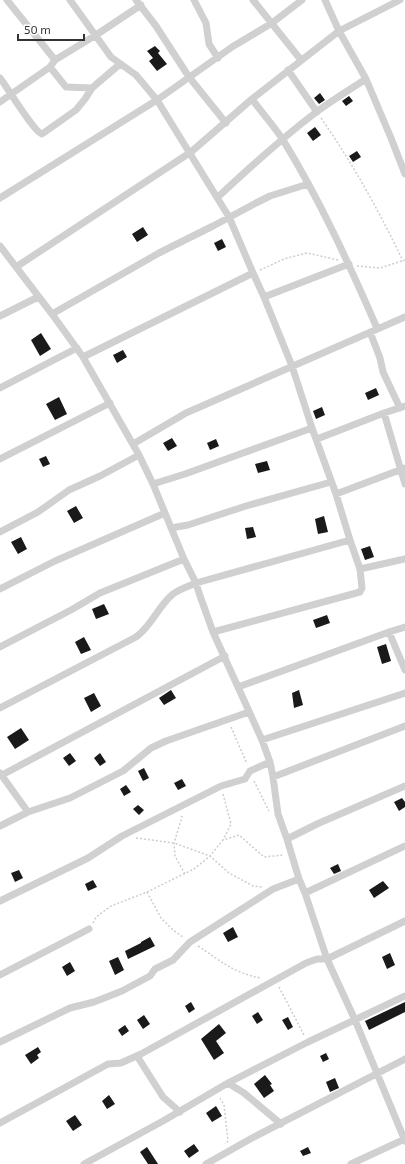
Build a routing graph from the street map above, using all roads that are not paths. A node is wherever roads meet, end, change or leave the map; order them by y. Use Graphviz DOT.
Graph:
graph roads {
  1 [pos="8,0"];
  2 [pos="70,0"];
  3 [pos="194,0"];
  4 [pos="255,0"];
  5 [pos="302,0"];
  6 [pos="325,0"];
  7 [pos="400,0"];
  8 [pos="139,3"];
  9 [pos="272,23"];
  10 [pos="339,30"];
  11 [pos="96,35"];
  12 [pos="218,58"];
  13 [pos="55,60"];
  14 [pos="301,60"];
  15 [pos="120,64"];
  16 [pos="50,67"];
  17 [pos="288,70"];
  18 [pos="189,77"];
  19 [pos="0,78"];
  20 [pos="366,78"];
  21 [pos="92,88"];
  22 [pos="12,95"];
  23 [pos="252,99"];
  24 [pos="158,100"];
  25 [pos="0,102"];
  26 [pos="317,112"];
  27 [pos="226,123"];
  28 [pos="282,139"];
  29 [pos="191,152"];
  30 [pos="405,174"];
  31 [pos="308,184"];
  32 [pos="0,198"];
  33 [pos="218,198"];
  34 [pos="229,217"];
  35 [pos="0,246"];
  36 [pos="349,264"];
  37 [pos="16,267"];
  38 [pos="253,273"];
  39 [pos="38,297"];
  40 [pos="264,297"];
  41 [pos="52,314"];
  42 [pos="0,316"];
  43 [pos="405,317"];
  44 [pos="377,328"];
  45 [pos="370,332"];
  46 [pos="77,348"];
  47 [pos="83,357"];
  48 [pos="292,366"];
  49 [pos="0,388"];
  50 [pos="110,403"];
  51 [pos="402,407"];
  52 [pos="384,413"];
  53 [pos="312,428"];
  54 [pos="317,439"];
  55 [pos="133,444"];
  56 [pos="139,455"];
  57 [pos="0,459"];
  58 [pos="403,469"];
  59 [pos="331,482"];
  60 [pos="153,484"];
  61 [pos="405,484"];
  62 [pos="336,494"];
  63 [pos="165,513"];
  64 [pos="172,528"];
  65 [pos="0,532"];
  66 [pos="350,540"];
  67 [pos="184,559"];
  68 [pos="405,559"];
  69 [pos="360,569"];
  70 [pos="196,583"];
  71 [pos="0,589"];
  72 [pos="405,627"];
  73 [pos="213,632"];
  74 [pos="389,632"];
  75 [pos="0,647"];
  76 [pos="225,656"];
  77 [pos="405,670"];
  78 [pos="238,687"];
  79 [pos="405,693"];
  80 [pos="0,708"];
  81 [pos="249,712"];
  82 [pos="405,726"];
  83 [pos="262,740"];
  84 [pos="270,762"];
  85 [pos="1,774"];
  86 [pos="273,777"];
  87 [pos="405,786"];
  88 [pos="28,812"];
  89 [pos="0,826"];
  90 [pos="287,839"];
  91 [pos="405,846"];
  92 [pos="299,879"];
  93 [pos="305,893"];
  94 [pos="0,901"];
  95 [pos="405,920"];
  96 [pos="89,929"];
  97 [pos="327,959"];
  98 [pos="0,975"];
  99 [pos="405,996"];
  100 [pos="355,1020"];
  101 [pos="0,1042"];
  102 [pos="137,1056"];
  103 [pos="405,1059"];
  104 [pos="377,1074"];
  105 [pos="228,1083"];
  106 [pos="180,1112"];
  107 [pos="0,1123"];
  108 [pos="281,1124"];
  109 [pos="405,1140"];
  110 [pos="84,1164"];
  111 [pos="206,1164"];
  112 [pos="351,1164"];
  1 -- 13 [label="street"];
  2 -- 11 [label="street"];
  3 -- 12 [label="street"];
  4 -- 9 [label="street"];
  5 -- 9 [label="street"];
  6 -- 10 [label="street"];
  7 -- 10 [label="street"];
  8 -- 11 [label="street"];
  8 -- 18 [label="street"];
  9 -- 12 [label="street"];
  9 -- 14 [label="street"];
  10 -- 14 [label="street"];
  10 -- 20 [label="street"];
  11 -- 13 [label="street"];
  11 -- 15 [label="street"];
  12 -- 18 [label="street"];
  13 -- 16 [label="street"];
  14 -- 17 [label="street"];
  15 -- 21 [label="street"];
  15 -- 24 [label="street"];
  16 -- 21 [label="street"];
  16 -- 22 [label="street"];
  17 -- 23 [label="street"];
  17 -- 26 [label="street"];
  18 -- 24 [label="street"];
  18 -- 27 [label="street"];
  19 -- 22 [label="street"];
  20 -- 26 [label="street"];
  20 -- 30 [label="street"];
  21 -- 22 [label="street"];
  22 -- 25 [label="street"];
  23 -- 27 [label="street"];
  23 -- 28 [label="street"];
  24 -- 29 [label="street"];
  24 -- 32 [label="street"];
  26 -- 28 [label="street"];
  27 -- 29 [label="street"];
  28 -- 31 [label="street"];
  28 -- 33 [label="street"];
  29 -- 33 [label="street"];
  29 -- 37 [label="street"];
  31 -- 34 [label="street"];
  31 -- 36 [label="street"];
  33 -- 34 [label="street"];
  34 -- 38 [label="street"];
  34 -- 41 [label="street"];
  35 -- 37 [label="street"];
  36 -- 40 [label="street"];
  36 -- 44 [label="street"];
  37 -- 39 [label="street"];
  38 -- 40 [label="street"];
  38 -- 47 [label="street"];
  39 -- 41 [label="street"];
  39 -- 42 [label="street"];
  40 -- 48 [label="street"];
  41 -- 46 [label="street"];
  43 -- 44 [label="street"];
  44 -- 45 [label="street"];
  45 -- 48 [label="street"];
  45 -- 51 [label="street"];
  46 -- 47 [label="street"];
  46 -- 49 [label="street"];
  47 -- 50 [label="street"];
  48 -- 53 [label="street"];
  48 -- 55 [label="street"];
  50 -- 55 [label="street"];
  50 -- 57 [label="street"];
  51 -- 52 [label="street"];
  52 -- 54 [label="street"];
  52 -- 58 [label="street"];
  53 -- 54 [label="street"];
  53 -- 60 [label="street"];
  54 -- 59 [label="street"];
  55 -- 56 [label="street"];
  56 -- 60 [label="street"];
  56 -- 65 [label="street"];
  58 -- 61 [label="street"];
  58 -- 62 [label="street"];
  59 -- 62 [label="street"];
  59 -- 64 [label="street"];
  60 -- 63 [label="street"];
  62 -- 66 [label="street"];
  63 -- 64 [label="street"];
  63 -- 71 [label="street"];
  64 -- 67 [label="street"];
  66 -- 69 [label="street"];
  66 -- 70 [label="street"];
  67 -- 70 [label="street"];
  67 -- 75 [label="street"];
  68 -- 69 [label="street"];
  69 -- 73 [label="street"];
  70 -- 73 [label="street"];
  70 -- 80 [label="street"];
  72 -- 74 [label="street"];
  73 -- 76 [label="street"];
  74 -- 77 [label="street"];
  74 -- 78 [label="street"];
  76 -- 78 [label="street"];
  76 -- 85 [label="street"];
  78 -- 81 [label="street"];
  79 -- 83 [label="street"];
  81 -- 83 [label="street"];
  81 -- 88 [label="street"];
  82 -- 86 [label="street"];
  83 -- 84 [label="street"];
  84 -- 86 [label="street"];
  84 -- 94 [label="street"];
  85 -- 88 [label="street"];
  86 -- 90 [label="street"];
  87 -- 90 [label="street"];
  88 -- 89 [label="street"];
  90 -- 92 [label="street"];
  91 -- 93 [label="street"];
  92 -- 93 [label="street"];
  92 -- 101 [label="street"];
  93 -- 97 [label="street"];
  95 -- 97 [label="street"];
  96 -- 98 [label="street"];
  97 -- 100 [label="street"];
  97 -- 102 [label="street"];
  99 -- 100 [label="street"];
  100 -- 104 [label="street"];
  100 -- 105 [label="street"];
  102 -- 106 [label="street"];
  102 -- 107 [label="street"];
  103 -- 104 [label="street"];
  104 -- 108 [label="street"];
  104 -- 109 [label="street"];
  105 -- 106 [label="street"];
  105 -- 108 [label="street"];
  106 -- 110 [label="street"];
  108 -- 111 [label="street"];
  109 -- 112 [label="street"];
}
